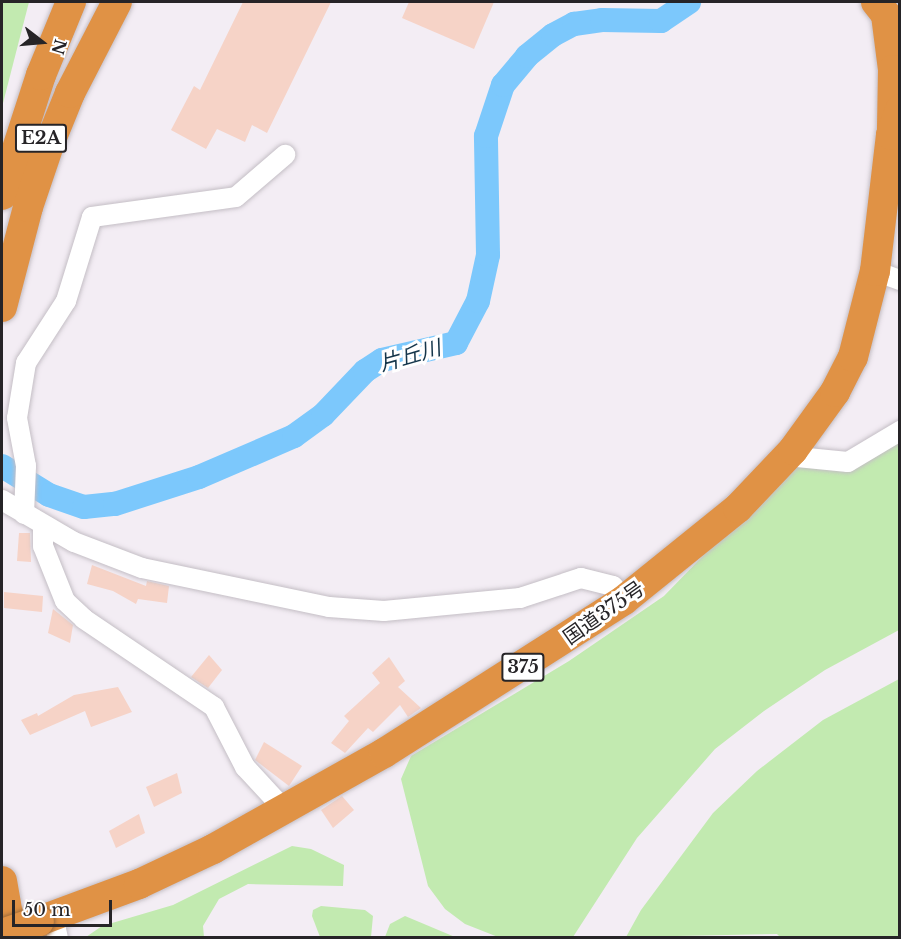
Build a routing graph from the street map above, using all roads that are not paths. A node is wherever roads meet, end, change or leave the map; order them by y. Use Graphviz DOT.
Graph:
graph roads {
  1 [pos="50,2"];
  2 [pos="71,2"];
  3 [pos="94,2"];
  4 [pos="117,2"];
  5 [pos="876,2"];
  6 [pos="895,122"];
  7 [pos="285,154"];
  8 [pos="2,161"];
  9 [pos="2,195"];
  10 [pos="887,275"];
  11 [pos="2,280"];
  12 [pos="2,307"];
  13 [pos="900,431"];
  14 [pos="787,456"];
  15 [pos="2,500"];
  16 [pos="24,514"];
  17 [pos="43,527"];
  18 [pos="624,600"];
  19 [pos="284,808"];
  20 [pos="2,881"];
  21 [pos="50,924"];
  22 [pos="2,934"];
  23 [pos="12,938"];
  1 -- 8 [label="highway"];
  2 -- 9 [label="highway, E2A"];
  3 -- 11 [label="highway, E2A"];
  4 -- 12 [label="highway"];
  5 -- 6 [label="highway, 国道375号"];
  6 -- 10 [label="highway, 国道375号 / 375"];
  7 -- 16 [label="street"];
  10 -- 14 [label="highway, 国道375号 / 375"];
  13 -- 14 [label="street"];
  14 -- 18 [label="highway, 国道375号 / 375"];
  15 -- 16 [label="street"];
  16 -- 17 [label="street"];
  17 -- 18 [label="street"];
  17 -- 19 [label="street"];
  18 -- 19 [label="highway, 国道375号 / 375"];
  19 -- 21 [label="highway, 国道375号 / 375"];
  20 -- 23 [label="highway"];
  21 -- 22 [label="highway, 国道375号 / 375, bridge"];
}
